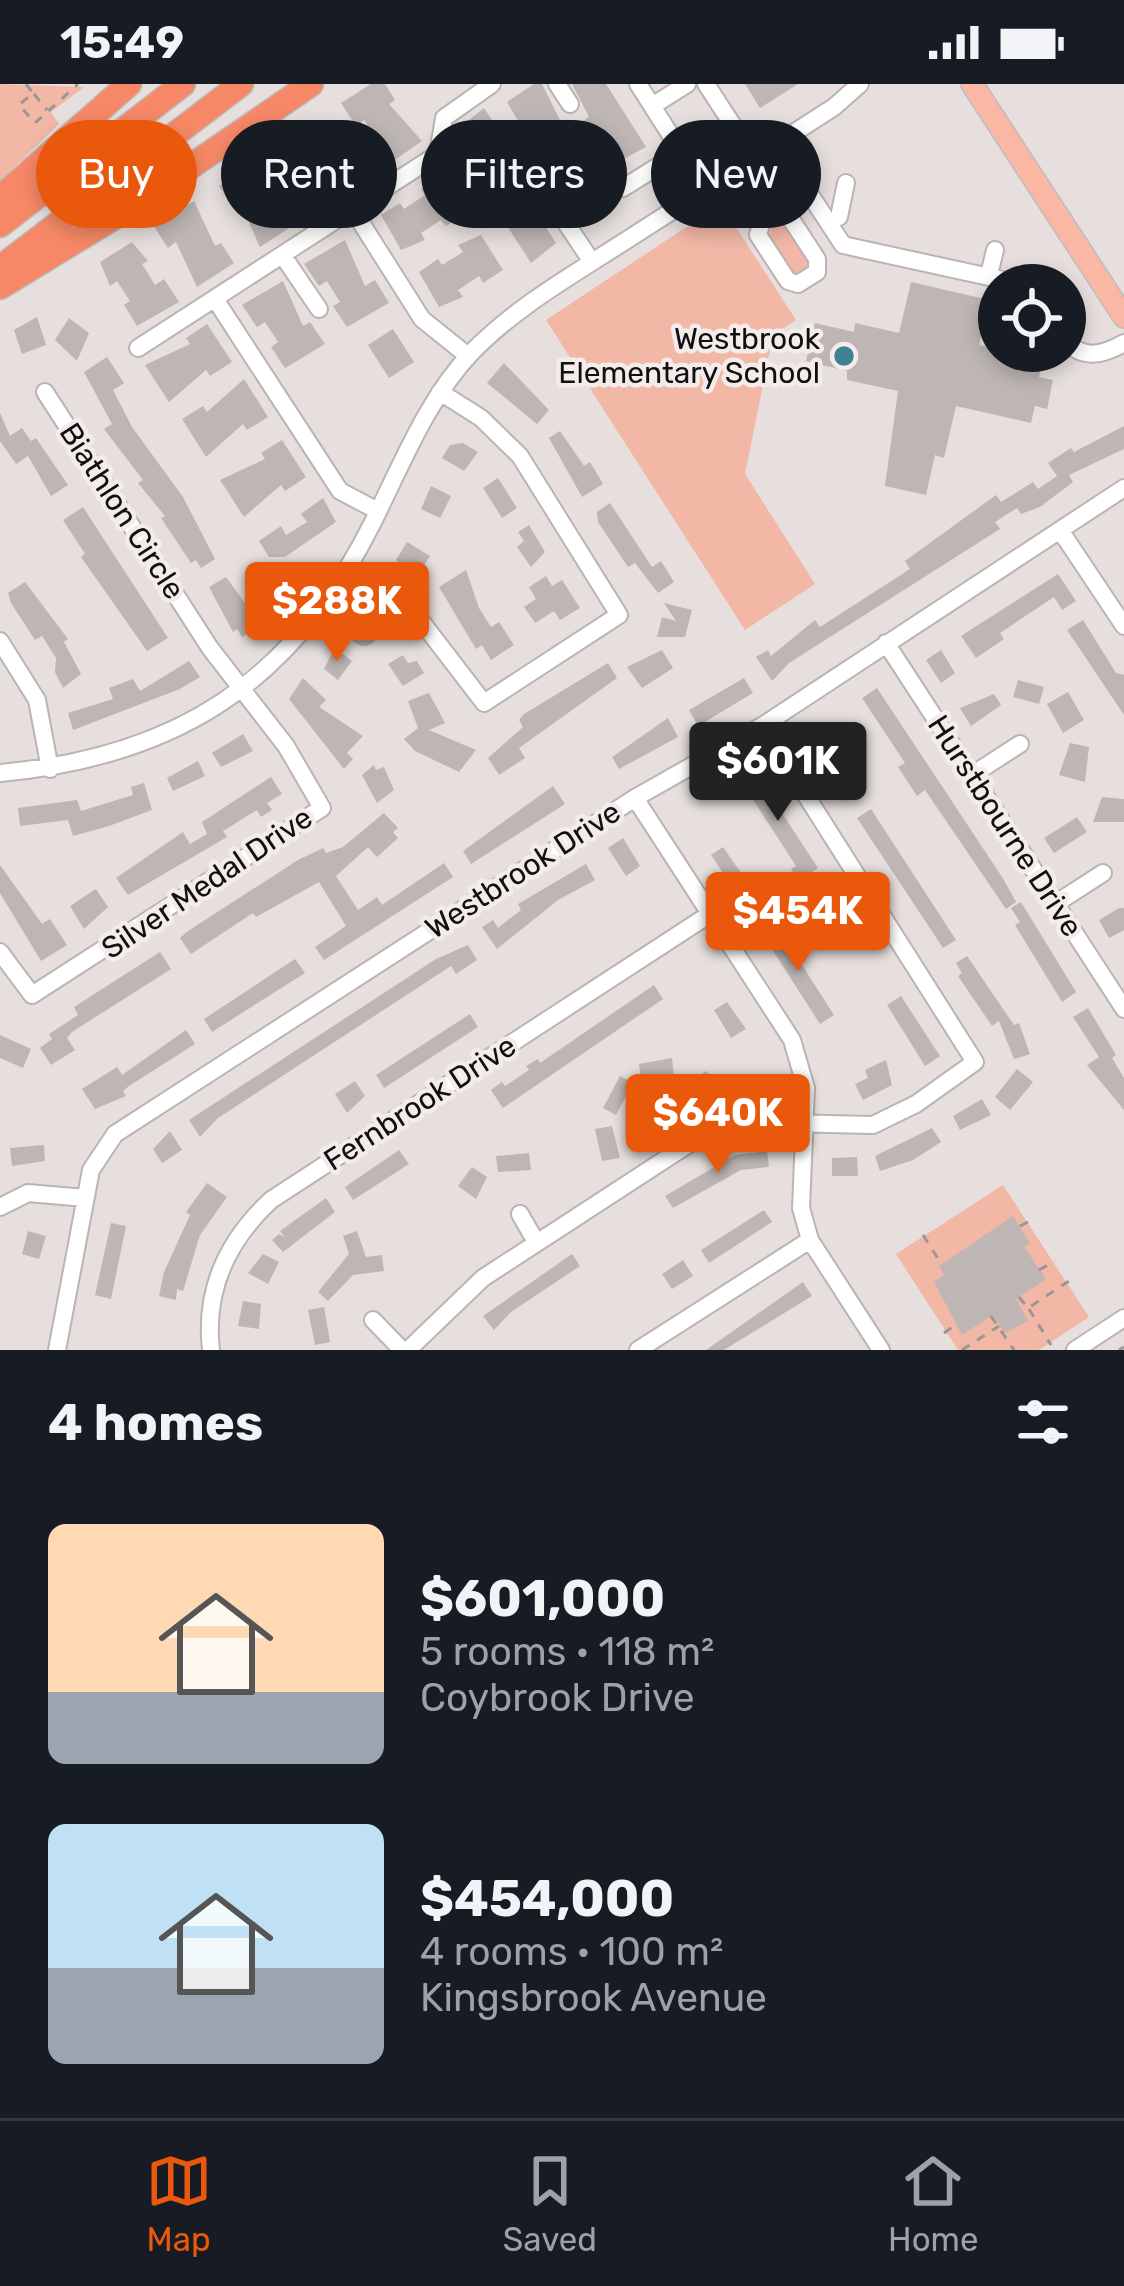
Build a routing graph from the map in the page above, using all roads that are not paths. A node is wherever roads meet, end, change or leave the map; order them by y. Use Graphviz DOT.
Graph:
graph roads {
  1 [pos="129,84"];
  2 [pos="183,84"];
  3 [pos="241,84"];
  4 [pos="311,84"];
  5 [pos="492,84"];
  6 [pos="557,84"];
  7 [pos="638,84"];
  8 [pos="686,84"];
  9 [pos="706,84"];
  10 [pos="860,84"];
  11 [pos="972,84"];
  12 [pos="570,104"];
  13 [pos="652,106"];
  14 [pos="661,120"];
  15 [pos="729,120"];
  16 [pos="810,120"];
  17 [pos="397,181"];
  18 [pos="846,183"];
  19 [pos="821,196"];
  20 [pos="0,198"];
  21 [pos="835,213"];
  22 [pos="0,225"];
  23 [pos="651,225"];
  24 [pos="325,228"];
  25 [pos="364,228"];
  26 [pos="569,228"];
  27 [pos="995,250"];
  28 [pos="284,256"];
  29 [pos="592,262"];
  30 [pos="992,264"];
  31 [pos="0,268"];
  32 [pos="978,273"];
  33 [pos="0,287"];
  34 [pos="215,299"];
  35 [pos="319,309"];
  36 [pos="1124,317"];
  37 [pos="1124,343"];
  38 [pos="138,348"];
  39 [pos="1086,354"];
  40 [pos="468,356"];
  41 [pos="45,392"];
  42 [pos="440,392"];
  43 [pos="1124,488"];
  44 [pos="378,512"];
  45 [pos="1060,530"];
  46 [pos="349,570"];
  47 [pos="1124,626"];
  48 [pos="0,641"];
  49 [pos="886,643"];
  50 [pos="242,689"];
  51 [pos="762,726"];
  52 [pos="1020,744"];
  53 [pos="50,769"];
  54 [pos="0,773"];
  55 [pos="972,775"];
  56 [pos="635,798"];
  57 [pos="1103,873"];
  58 [pos="1055,904"];
  59 [pos="710,914"];
  60 [pos="0,952"];
  61 [pos="1124,1009"];
  62 [pos="660,1121"];
  63 [pos="805,1125"];
  64 [pos="678,1150"];
  65 [pos="85,1198"];
  66 [pos="0,1207"];
  67 [pos="520,1214"];
  68 [pos="810,1240"];
  69 [pos="536,1242"];
  70 [pos="1124,1318"];
  71 [pos="373,1320"];
  72 [pos="57,1350"];
  73 [pos="211,1350"];
  74 [pos="405,1350"];
  75 [pos="638,1350"];
  76 [pos="881,1350"];
  77 [pos="1075,1350"];
  1 -- 20 [label="highway"];
  2 -- 22 [label="highway"];
  3 -- 31 [label="highway"];
  4 -- 33 [label="highway"];
  5 -- 17 [label="street"];
  6 -- 12 [label="street"];
  7 -- 13 [label="street"];
  8 -- 13 [label="street"];
  9 -- 15 [label="street"];
  10 -- 16 [label="street"];
  11 -- 36 [label="main road"];
  13 -- 14 [label="street"];
  18 -- 21 [label="street"];
  19 -- 21 [label="street"];
  21 -- 32 [label="street"];
  23 -- 29 [label="street"];
  24 -- 28 [label="street"];
  25 -- 40 [label="street"];
  26 -- 29 [label="street"];
  27 -- 30 [label="street"];
  28 -- 34 [label="street"];
  28 -- 35 [label="street"];
  29 -- 40 [label="street"];
  34 -- 38 [label="street"];
  34 -- 44 [label="street"];
  37 -- 39 [label="street"];
  40 -- 42 [label="street"];
  41 -- 50 [label="street, Biathlon Circle"];
  42 -- 44 [label="street"];
  42 -- 46 [label="street"];
  43 -- 45 [label="street, Westbrook Drive"];
  44 -- 46 [label="street"];
  45 -- 47 [label="street"];
  45 -- 49 [label="street, Westbrook Drive"];
  46 -- 50 [label="street"];
  48 -- 53 [label="street"];
  49 -- 51 [label="street, Westbrook Drive"];
  49 -- 55 [label="street, Hurstbourne Drive"];
  50 -- 53 [label="street"];
  50 -- 60 [label="street, Silver Medal Drive"];
  51 -- 56 [label="street, Westbrook Drive"];
  51 -- 63 [label="street"];
  52 -- 55 [label="street"];
  53 -- 54 [label="street"];
  55 -- 58 [label="street, Hurstbourne Drive"];
  56 -- 59 [label="street"];
  56 -- 65 [label="street, Westbrook Drive"];
  57 -- 58 [label="street"];
  58 -- 61 [label="street, Hurstbourne Drive"];
  59 -- 63 [label="street"];
  59 -- 73 [label="street, Fernbrook Drive"];
  62 -- 64 [label="street"];
  63 -- 64 [label="street"];
  63 -- 68 [label="street"];
  64 -- 69 [label="street"];
  65 -- 66 [label="street"];
  65 -- 72 [label="street, Westbrook Drive"];
  67 -- 69 [label="street"];
  68 -- 75 [label="street"];
  68 -- 76 [label="street"];
  69 -- 74 [label="street"];
  70 -- 77 [label="street"];
  71 -- 74 [label="street"];
}
